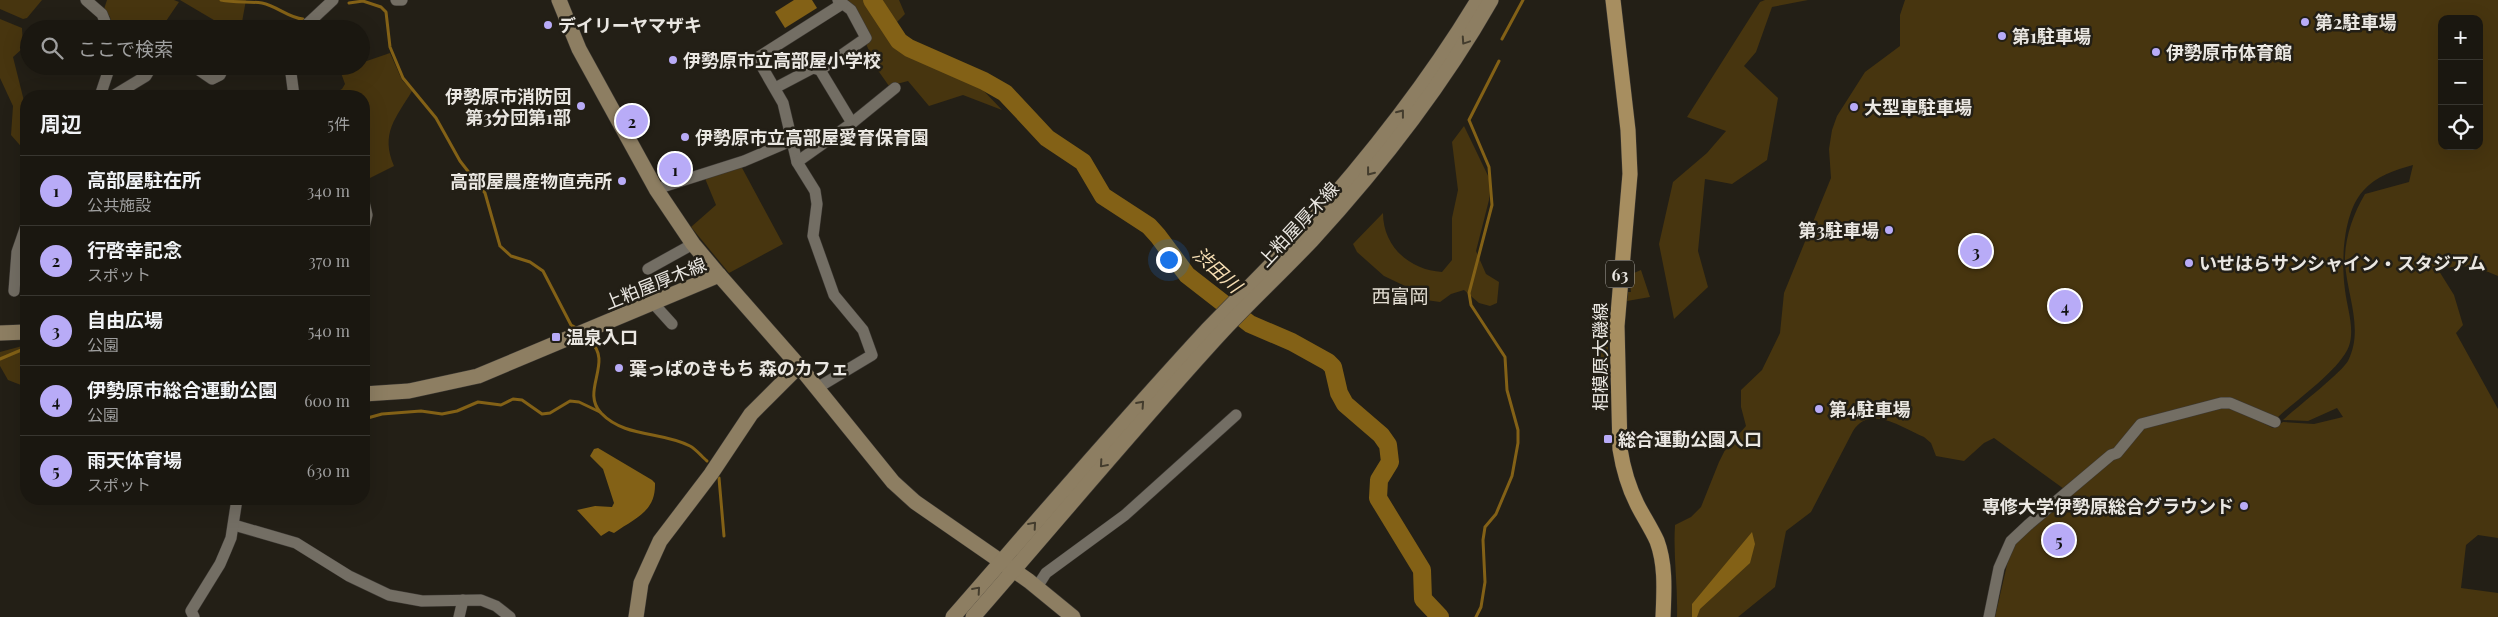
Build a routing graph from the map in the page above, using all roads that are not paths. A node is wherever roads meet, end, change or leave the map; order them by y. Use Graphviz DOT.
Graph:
graph roads {
  1 [pos="86,0"];
  2 [pos="333,0"];
  3 [pos="396,0"];
  4 [pos="402,0"];
  5 [pos="559,0"];
  6 [pos="1478,0"];
  7 [pos="1491,0"];
  8 [pos="1613,0"];
  9 [pos="840,2"];
  10 [pos="104,20"];
  11 [pos="312,20"];
  12 [pos="820,70"];
  13 [pos="107,75"];
  14 [pos="147,75"];
  15 [pos="206,75"];
  16 [pos="220,75"];
  17 [pos="291,75"];
  18 [pos="775,88"];
  19 [pos="895,88"];
  20 [pos="102,90"];
  21 [pos="123,90"];
  22 [pos="293,90"];
  23 [pos="852,123"];
  24 [pos="793,140"];
  25 [pos="797,162"];
  26 [pos="656,189"];
  27 [pos="20,243"];
  28 [pos="693,244"];
  29 [pos="648,269"];
  30 [pos="718,276"];
  31 [pos="14,291"];
  32 [pos="1246,298"];
  33 [pos="653,304"];
  34 [pos="672,324"];
  35 [pos="0,332"];
  36 [pos="20,332"];
  37 [pos="799,366"];
  38 [pos="816,388"];
  39 [pos="370,394"];
  40 [pos="1236,415"];
  41 [pos="2275,422"];
  42 [pos="236,505"];
  43 [pos="234,525"];
  44 [pos="1007,566"];
  45 [pos="1037,587"];
  46 [pos="463,600"];
  47 [pos="194,617"];
  48 [pos="459,617"];
  49 [pos="510,617"];
  50 [pos="636,617"];
  51 [pos="953,617"];
  52 [pos="973,617"];
  53 [pos="1073,617"];
  54 [pos="1663,617"];
  55 [pos="1989,617"];
  1 -- 10 [label="street"];
  2 -- 11 [label="street"];
  3 -- 4 [label="street"];
  5 -- 26 [label="main road"];
  32 -- 6 [label="main road, 上粕屋厚木線, one-way"];
  7 -- 32 [label="main road, 上粕屋厚木線, one-way"];
  8 -- 54 [label="main road, 相模原大磯線 / 63"];
  9 -- 12 [label="street"];
  9 -- 18 [label="street"];
  12 -- 18 [label="street"];
  12 -- 23 [label="street"];
  13 -- 20 [label="street"];
  14 -- 21 [label="street"];
  15 -- 16 [label="street"];
  17 -- 22 [label="street"];
  18 -- 24 [label="street"];
  19 -- 23 [label="street"];
  23 -- 25 [label="street"];
  24 -- 25 [label="street"];
  24 -- 26 [label="street"];
  25 -- 38 [label="street"];
  26 -- 28 [label="main road"];
  27 -- 31 [label="street"];
  28 -- 29 [label="street"];
  28 -- 30 [label="main road"];
  30 -- 33 [label="main road, 上粕屋厚木線"];
  30 -- 37 [label="main road, 上粕屋厚木線"];
  32 -- 44 [label="main road, 上粕屋厚木線"];
  33 -- 34 [label="street"];
  33 -- 39 [label="main road, 上粕屋厚木線"];
  35 -- 36 [label="main road"];
  37 -- 38 [label="main road, 上粕屋厚木線"];
  37 -- 50 [label="main road"];
  38 -- 44 [label="main road, 上粕屋厚木線"];
  40 -- 45 [label="street"];
  41 -- 55 [label="street"];
  42 -- 43 [label="street"];
  43 -- 46 [label="street"];
  43 -- 47 [label="street"];
  44 -- 45 [label="main road, 上粕屋厚木線"];
  51 -- 44 [label="main road, 上粕屋厚木線, one-way"];
  44 -- 52 [label="main road, 上粕屋厚木線"];
  45 -- 53 [label="main road, 上粕屋厚木線"];
  46 -- 48 [label="street"];
  46 -- 49 [label="street"];
}
